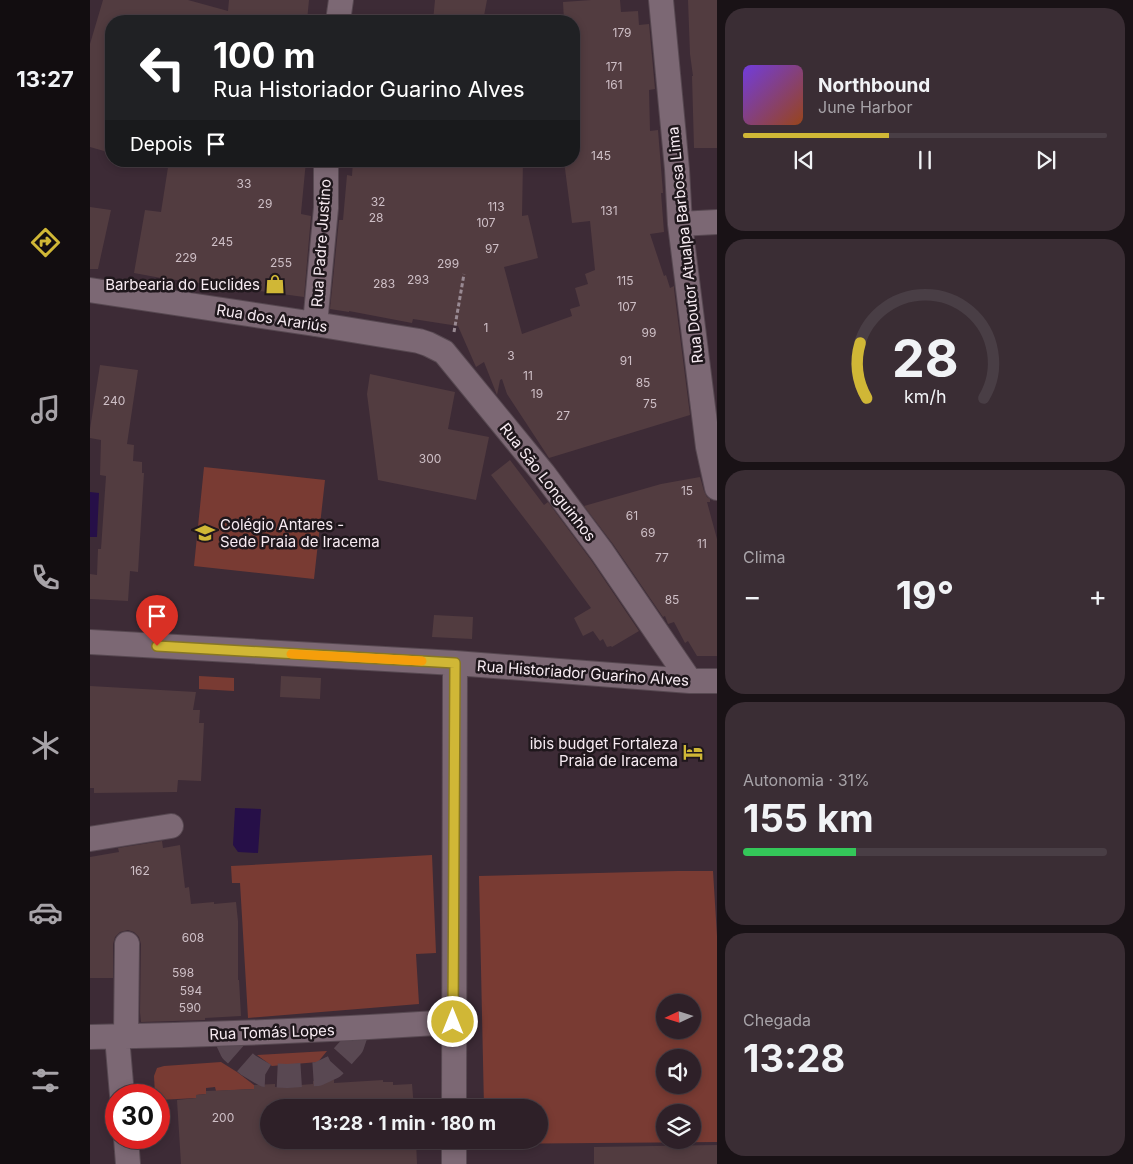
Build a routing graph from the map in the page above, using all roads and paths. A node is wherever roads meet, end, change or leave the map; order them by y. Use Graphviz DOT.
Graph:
graph roads {
  1 [pos="340,0"];
  2 [pos="661,0"];
  3 [pos="339,15"];
  4 [pos="326,167"];
  5 [pos="717,222"];
  6 [pos="680,224"];
  7 [pos="464,274"];
  8 [pos="90,290"];
  9 [pos="315,324"];
  10 [pos="449,357"];
  11 [pos="717,488"];
  12 [pos="90,642"];
  13 [pos="455,663"];
  14 [pos="690,681"];
  15 [pos="717,681"];
  16 [pos="171,826"];
  17 [pos="90,839"];
  18 [pos="127,944"];
  19 [pos="453,1022"];
  20 [pos="90,1037"];
  21 [pos="122,1037"];
  22 [pos="122,1084"];
  23 [pos="454,1099"];
  24 [pos="127,1149"];
  25 [pos="454,1149"];
  26 [pos="128,1164"];
  27 [pos="454,1164"];
  1 -- 3 [label="street"];
  2 -- 6 [label="street, Rua Doutor Atualpa Barbosa Lima"];
  4 -- 9 [label="street, Rua Padre Justino"];
  5 -- 6 [label="street"];
  6 -- 11 [label="street, Rua Doutor Atualpa Barbosa Lima"];
  7 -- 10 [label="path"];
  8 -- 9 [label="street, Rua dos Arariús"];
  9 -- 10 [label="street, Rua dos Arariús"];
  10 -- 14 [label="street, Rua São Longuinhos"];
  12 -- 13 [label="street, Rua Historiador Guarino Alves"];
  13 -- 14 [label="street, Rua Historiador Guarino Alves"];
  13 -- 19 [label="street"];
  14 -- 15 [label="street, Rua Historiador Guarino Alves"];
  16 -- 17 [label="street"];
  18 -- 21 [label="street"];
  19 -- 21 [label="street, Rua Tomás Lopes"];
  19 -- 23 [label="street"];
  20 -- 21 [label="street, Rua Tomás Lopes"];
  21 -- 22 [label="street"];
  24 -- 26 [label="street"];
  25 -- 27 [label="street"];
}
